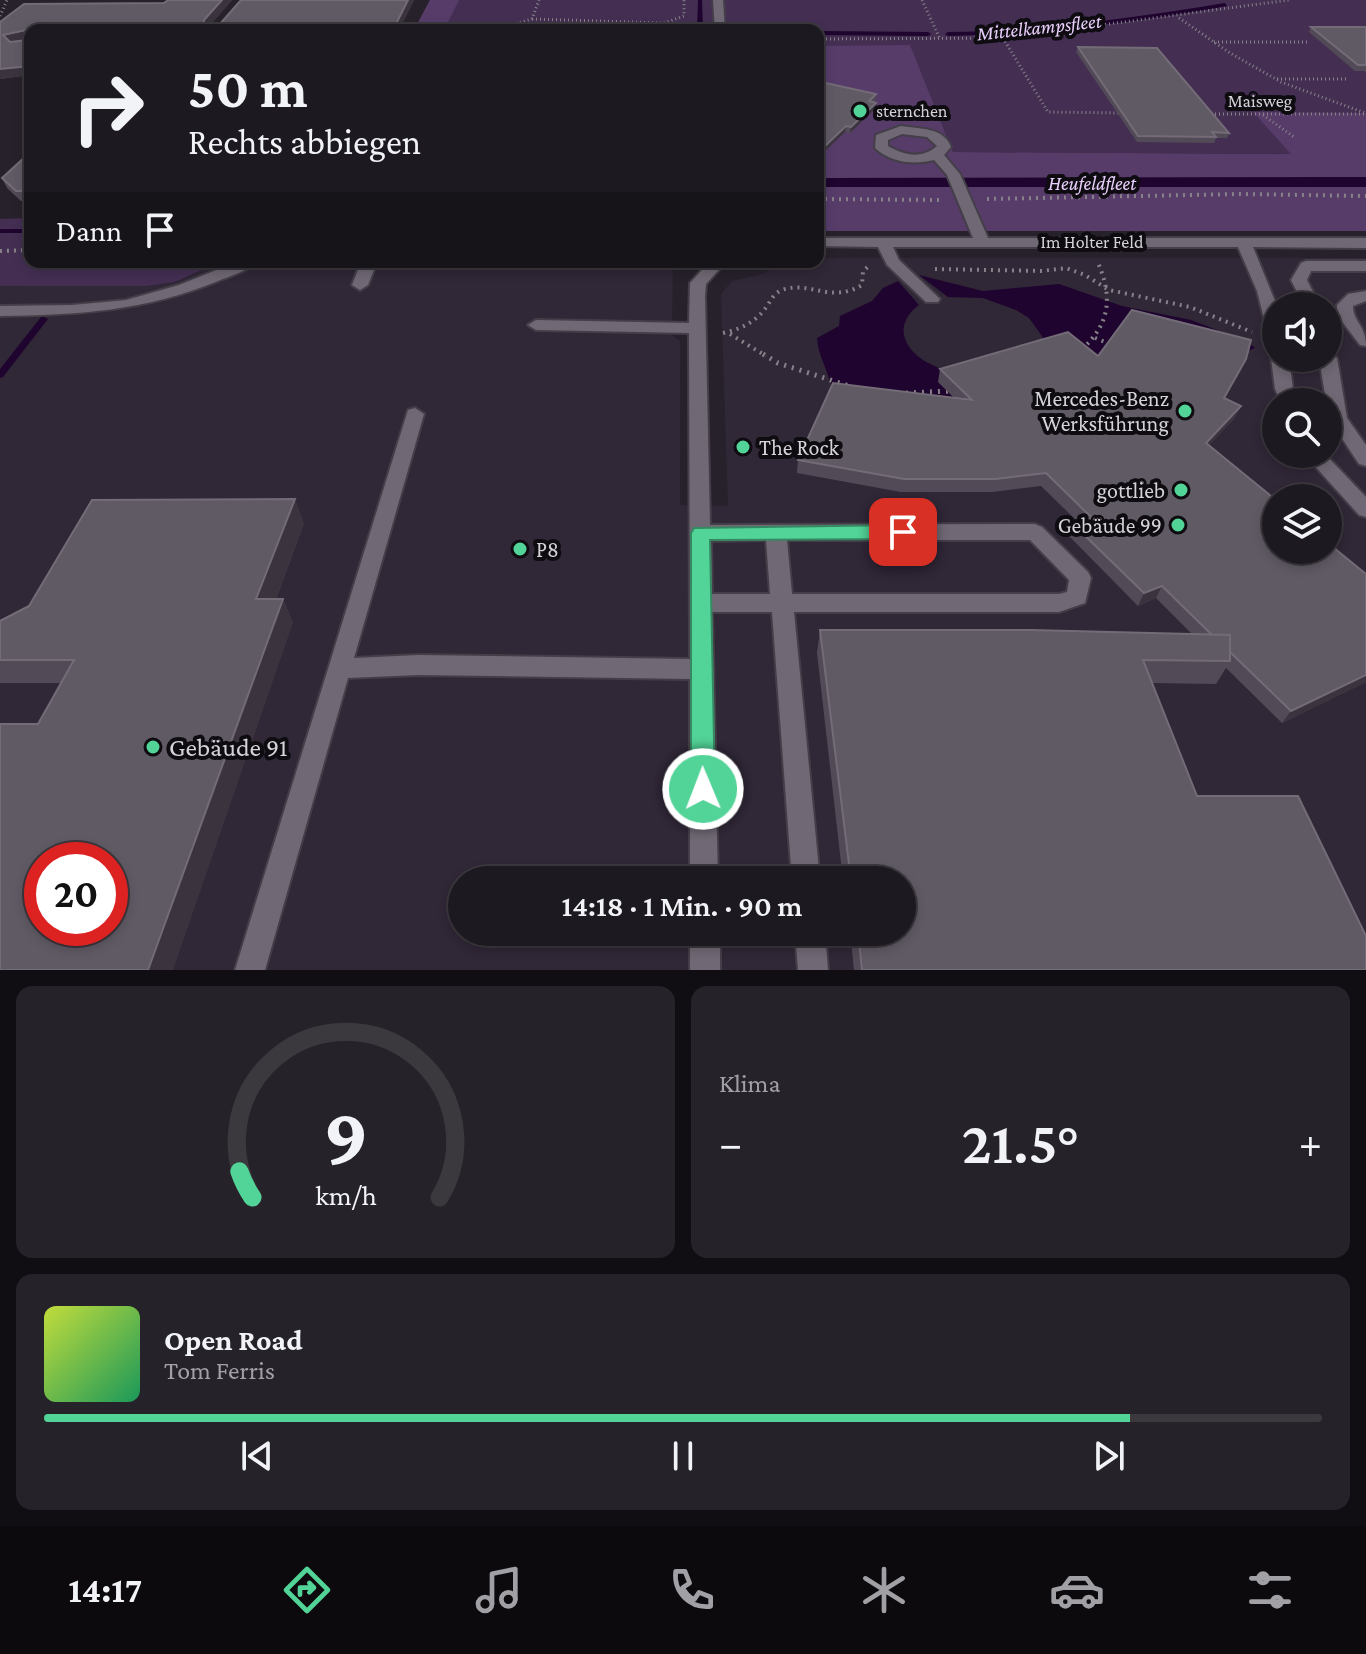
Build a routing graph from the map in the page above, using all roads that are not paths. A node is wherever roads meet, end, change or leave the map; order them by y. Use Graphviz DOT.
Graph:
graph roads {
  1 [pos="718,0"];
  2 [pos="720,24"];
  3 [pos="937,155"];
  4 [pos="883,241"];
  5 [pos="824,242"];
  6 [pos="982,242"];
  7 [pos="1243,242"];
  8 [pos="1366,243"];
  9 [pos="1366,266"];
  10 [pos="235,268"];
  11 [pos="367,268"];
  12 [pos="712,268"];
  13 [pos="360,285"];
  14 [pos="1265,292"];
  15 [pos="1305,292"];
  16 [pos="1366,296"];
  17 [pos="932,299"];
  18 [pos="0,311"];
  19 [pos="536,325"];
  20 [pos="698,328"];
  21 [pos="1366,341"];
  22 [pos="1330,372"];
  23 [pos="415,414"];
  24 [pos="1366,459"];
  25 [pos="1327,468"];
  26 [pos="1366,510"];
  27 [pos="776,532"];
  28 [pos="701,533"];
  29 [pos="782,602"];
  30 [pos="703,603"];
  31 [pos="339,669"];
  32 [pos="702,669"];
  33 [pos="704,866"];
  34 [pos="805,866"];
  35 [pos="705,946"];
  36 [pos="811,946"];
  37 [pos="250,970"];
  38 [pos="705,970"];
  39 [pos="813,970"];
  1 -- 2 [label="street"];
  3 -- 6 [label="street"];
  4 -- 5 [label="street, Im Holter Feld"];
  4 -- 6 [label="street, Im Holter Feld"];
  4 -- 17 [label="street"];
  6 -- 7 [label="street, Im Holter Feld"];
  7 -- 8 [label="street, Im Holter Feld"];
  7 -- 14 [label="street"];
  9 -- 15 [label="street"];
  10 -- 18 [label="street"];
  11 -- 13 [label="street"];
  12 -- 20 [label="street"];
  16 -- 21 [label="street"];
  19 -- 20 [label="street"];
  20 -- 28 [label="street"];
  22 -- 24 [label="street"];
  23 -- 31 [label="street"];
  25 -- 26 [label="street"];
  27 -- 28 [label="street"];
  27 -- 29 [label="street"];
  27 -- 29 [label="street"];
  28 -- 30 [label="street"];
  29 -- 30 [label="street"];
  29 -- 34 [label="street"];
  30 -- 32 [label="street"];
  31 -- 32 [label="street"];
  31 -- 37 [label="street"];
  32 -- 33 [label="street"];
  35 -- 38 [label="street"];
  36 -- 39 [label="street"];
}
